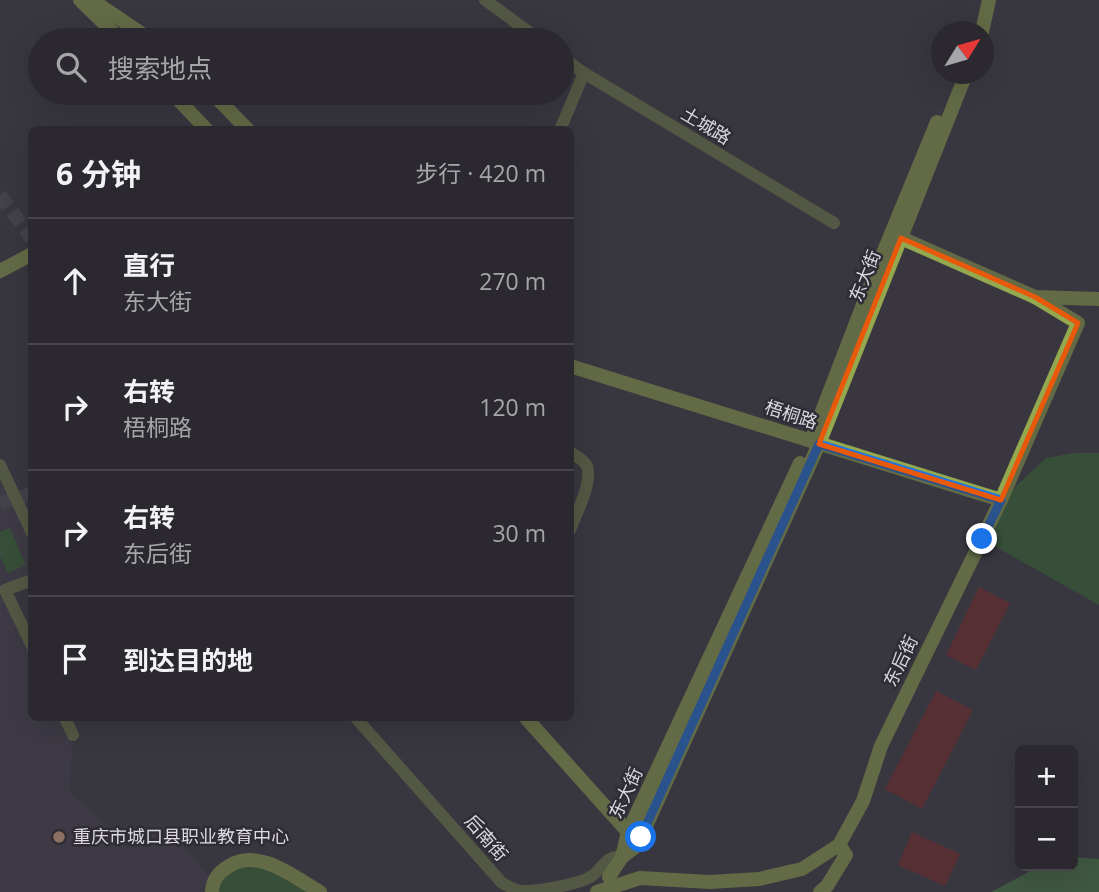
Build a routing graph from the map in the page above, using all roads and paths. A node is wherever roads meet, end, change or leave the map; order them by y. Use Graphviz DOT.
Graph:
graph roads {
  1 [pos="80,0"];
  2 [pos="92,0"];
  3 [pos="485,0"];
  4 [pos="981,0"];
  5 [pos="989,0"];
  6 [pos="976,21"];
  7 [pos="984,21"];
  8 [pos="109,28"];
  9 [pos="133,28"];
  10 [pos="524,28"];
  11 [pos="574,66"];
  12 [pos="584,73"];
  13 [pos="953,84"];
  14 [pos="962,84"];
  15 [pos="574,97"];
  16 [pos="183,105"];
  17 [pos="224,105"];
  18 [pos="571,105"];
  19 [pos="203,126"];
  20 [pos="244,126"];
  21 [pos="562,126"];
  22 [pos="834,223"];
  23 [pos="901,238"];
  24 [pos="28,256"];
  25 [pos="0,271"];
  26 [pos="1035,297"];
  27 [pos="1099,299"];
  28 [pos="574,367"];
  29 [pos="815,443"];
  30 [pos="574,455"];
  31 [pos="0,466"];
  32 [pos="1001,500"];
  33 [pos="574,520"];
  34 [pos="28,525"];
  35 [pos="28,581"];
  36 [pos="28,638"];
  37 [pos="66,721"];
  38 [pos="359,721"];
  39 [pos="529,721"];
  40 [pos="73,735"];
  41 [pos="628,832"];
  42 [pos="839,845"];
  43 [pos="622,857"];
  44 [pos="609,877"];
  45 [pos="212,892"];
  46 [pos="320,892"];
  47 [pos="597,892"];
  48 [pos="820,892"];
  1 -- 8 [label="street"];
  2 -- 9 [label="street"];
  3 -- 10 [label="street"];
  4 -- 6 [label="street"];
  5 -- 7 [label="street"];
  11 -- 12 [label="street, 土城路"];
  12 -- 15 [label="street"];
  12 -- 22 [label="street, 土城路"];
  13 -- 29 [label="street, 东大街"];
  14 -- 23 [label="street, 东大街"];
  16 -- 19 [label="street"];
  17 -- 20 [label="street"];
  18 -- 21 [label="street"];
  23 -- 26 [label="street"];
  23 -- 29 [label="street, 东大街"];
  24 -- 25 [label="street"];
  26 -- 27 [label="street"];
  26 -- 32 [label="street, 东后街"];
  28 -- 29 [label="street, 梧桐路"];
  29 -- 32 [label="street, 梧桐路"];
  29 -- 41 [label="street, 东大街"];
  29 -- 43 [label="street, 东大街"];
  30 -- 33 [label="street"];
  31 -- 34 [label="street"];
  32 -- 42 [label="street, 东后街"];
  35 -- 36 [label="street"];
  37 -- 40 [label="street"];
  38 -- 43 [label="street, 后南街"];
  39 -- 41 [label="street"];
  41 -- 43 [label="street, 东大街"];
  42 -- 47 [label="street, 东后街"];
  42 -- 48 [label="street"];
  43 -- 44 [label="street"];
  45 -- 46 [label="street"];
}
